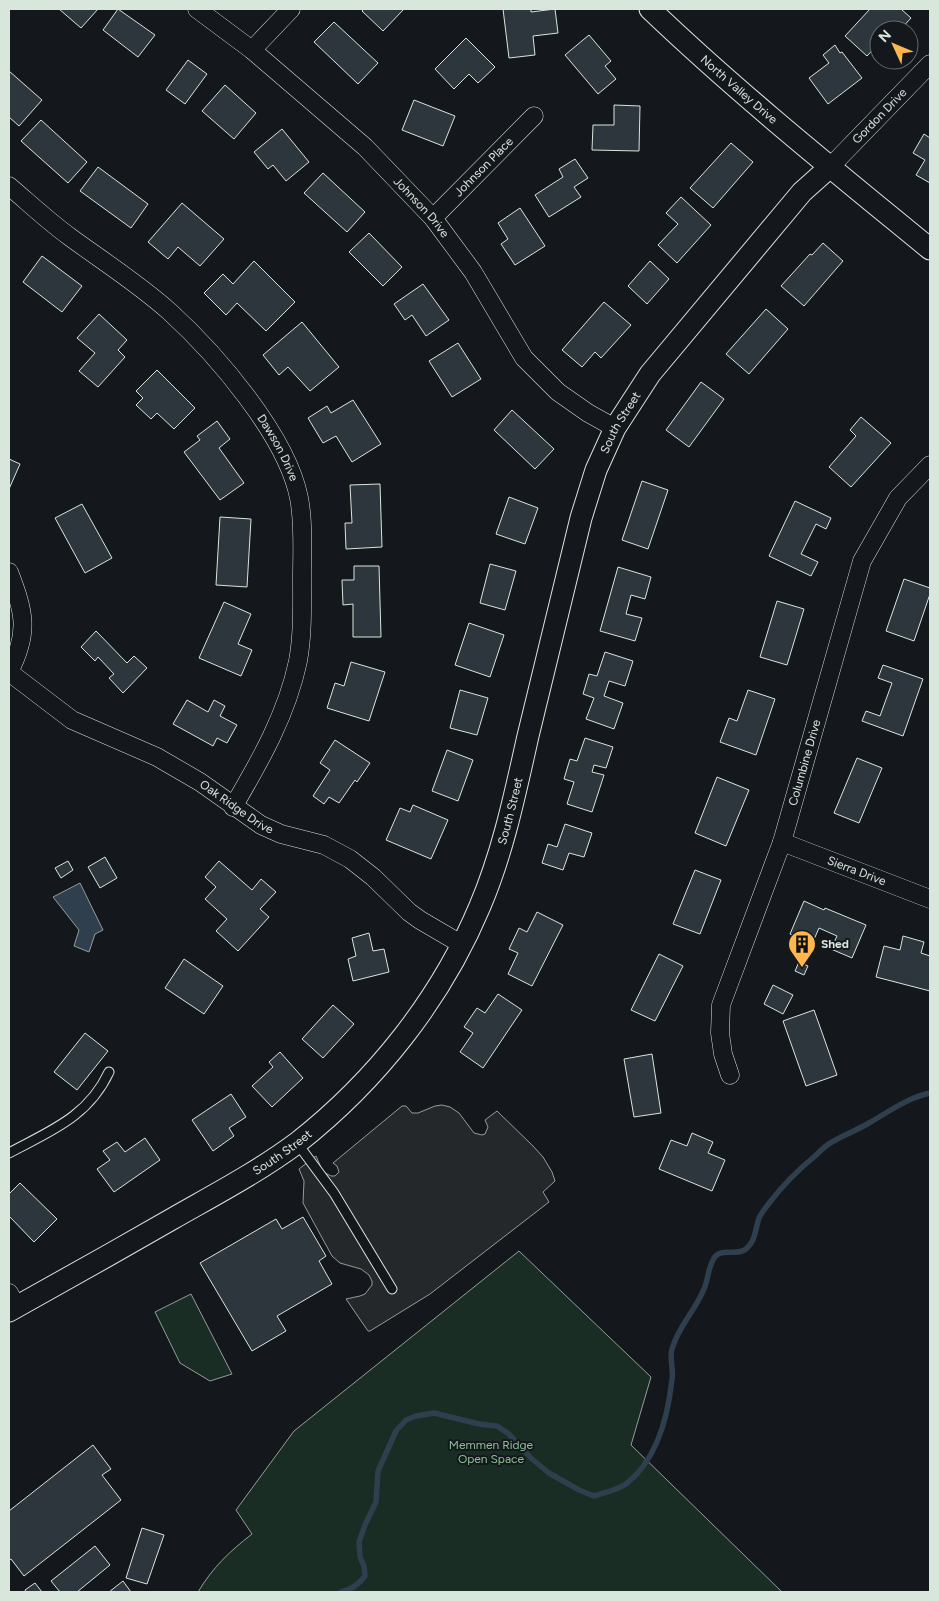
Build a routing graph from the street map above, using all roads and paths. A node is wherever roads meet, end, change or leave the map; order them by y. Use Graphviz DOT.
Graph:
graph roads {
  1 [pos="198,9"];
  2 [pos="292,9"];
  3 [pos="650,9"];
  4 [pos="252,50"];
  5 [pos="930,64"];
  6 [pos="534,116"];
  7 [pos="830,167"];
  8 [pos="9,186"];
  9 [pos="434,218"];
  10 [pos="930,249"];
  11 [pos="616,428"];
  12 [pos="930,465"];
  13 [pos="9,572"];
  14 [pos="9,672"];
  15 [pos="234,807"];
  16 [pos="782,842"];
  17 [pos="930,899"];
  18 [pos="461,944"];
  19 [pos="109,1072"];
  20 [pos="730,1075"];
  21 [pos="297,1142"];
  22 [pos="9,1153"];
  23 [pos="392,1289"];
  24 [pos="11,1304"];
  1 -- 4 [label="street, Johnson Drive"];
  2 -- 4 [label="street"];
  3 -- 7 [label="street, North Valley Drive"];
  4 -- 9 [label="street, Johnson Drive"];
  5 -- 7 [label="street, Gordon Drive"];
  6 -- 9 [label="street, Johnson Place"];
  7 -- 10 [label="street, North Valley Drive"];
  7 -- 11 [label="street, South Street"];
  8 -- 15 [label="street, Dawson Drive"];
  9 -- 11 [label="street, Johnson Drive"];
  11 -- 18 [label="street, South Street"];
  12 -- 16 [label="street, Columbine Drive"];
  13 -- 14 [label="street"];
  14 -- 15 [label="street, Oak Ridge Drive"];
  15 -- 18 [label="street, Oak Ridge Drive"];
  16 -- 17 [label="street, Sierra Drive"];
  16 -- 20 [label="street, Columbine Drive"];
  18 -- 21 [label="street, South Street"];
  19 -- 22 [label="lane"];
  21 -- 23 [label="lane"];
  21 -- 24 [label="street, South Street"];
}
